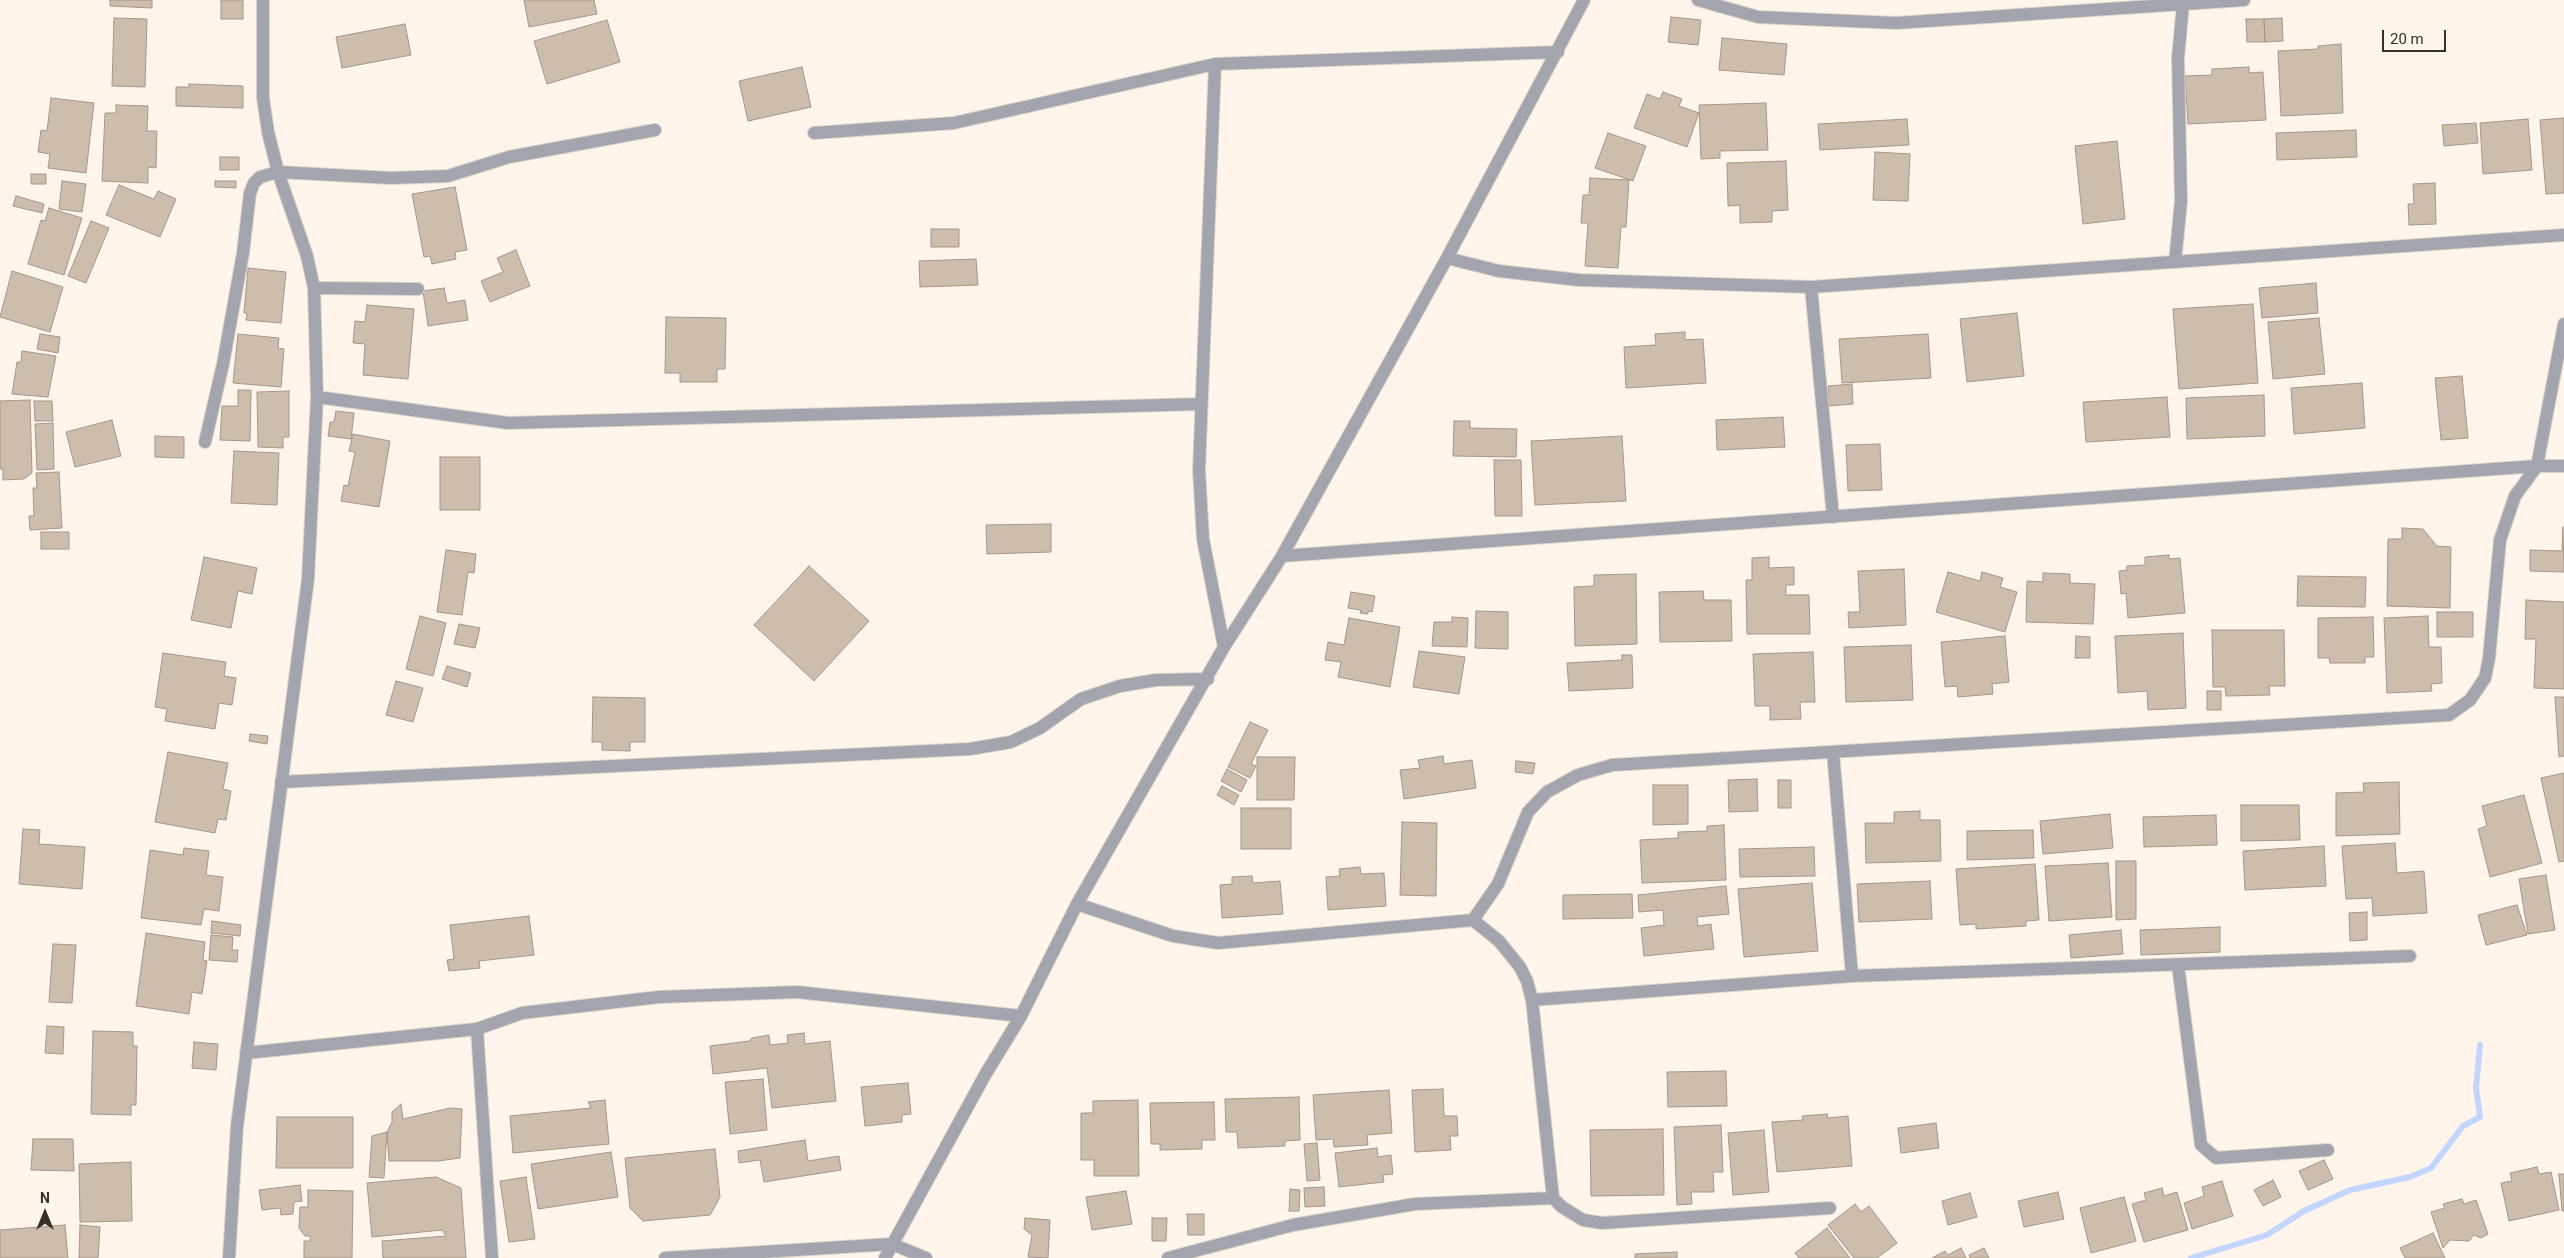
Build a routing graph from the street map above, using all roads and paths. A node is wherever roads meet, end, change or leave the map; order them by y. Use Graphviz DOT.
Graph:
graph roads {
  1 [pos="263,0"];
  2 [pos="1584,0"];
  3 [pos="1698,0"];
  4 [pos="2244,0"];
  5 [pos="2183,4"];
  6 [pos="1558,52"];
  7 [pos="1215,64"];
  8 [pos="654,130"];
  9 [pos="814,133"];
  10 [pos="278,172"];
  11 [pos="2564,235"];
  12 [pos="1447,258"];
  13 [pos="2174,262"];
  14 [pos="1811,287"];
  15 [pos="314,288"];
  16 [pos="418,289"];
  17 [pos="2564,324"];
  18 [pos="317,397"];
  19 [pos="1201,404"];
  20 [pos="205,442"];
  21 [pos="2537,466"];
  22 [pos="2564,466"];
  23 [pos="1832,517"];
  24 [pos="1282,556"];
  25 [pos="1224,647"];
  26 [pos="1208,679"];
  27 [pos="1833,752"];
  28 [pos="281,782"];
  29 [pos="1078,904"];
  30 [pos="1473,920"];
  31 [pos="2410,956"];
  32 [pos="2178,965"];
  33 [pos="1852,976"];
  34 [pos="1532,1000"];
  35 [pos="1021,1016"];
  36 [pos="477,1029"];
  37 [pos="246,1053"];
  38 [pos="2328,1150"];
  39 [pos="1553,1198"];
  40 [pos="1830,1208"];
  41 [pos="892,1244"];
  42 [pos="229,1258"];
  43 [pos="492,1258"];
  44 [pos="665,1258"];
  45 [pos="885,1258"];
  46 [pos="926,1258"];
  47 [pos="1168,1258"];
  1 -- 10 [label="street"];
  2 -- 6 [label="street"];
  3 -- 5 [label="street"];
  4 -- 5 [label="street"];
  5 -- 13 [label="street"];
  6 -- 7 [label="street"];
  6 -- 12 [label="street"];
  7 -- 9 [label="street"];
  7 -- 19 [label="street"];
  8 -- 10 [label="street"];
  10 -- 15 [label="street"];
  10 -- 20 [label="street"];
  11 -- 13 [label="street"];
  12 -- 14 [label="street"];
  12 -- 24 [label="street"];
  13 -- 14 [label="street"];
  14 -- 23 [label="street"];
  15 -- 16 [label="street"];
  15 -- 18 [label="street"];
  17 -- 21 [label="street"];
  18 -- 19 [label="street"];
  18 -- 28 [label="street"];
  19 -- 25 [label="street"];
  21 -- 22 [label="street"];
  21 -- 23 [label="street"];
  21 -- 27 [label="street"];
  23 -- 24 [label="street"];
  24 -- 25 [label="street"];
  25 -- 26 [label="street"];
  26 -- 28 [label="street"];
  26 -- 29 [label="street"];
  27 -- 30 [label="street"];
  27 -- 33 [label="street"];
  28 -- 37 [label="street"];
  29 -- 30 [label="street"];
  29 -- 35 [label="street"];
  30 -- 34 [label="street"];
  31 -- 32 [label="street"];
  32 -- 33 [label="street"];
  32 -- 38 [label="street"];
  33 -- 34 [label="street"];
  34 -- 39 [label="street"];
  35 -- 36 [label="street"];
  35 -- 41 [label="street"];
  36 -- 37 [label="street"];
  36 -- 43 [label="street"];
  37 -- 42 [label="street"];
  39 -- 40 [label="street"];
  39 -- 47 [label="street"];
  41 -- 44 [label="street"];
  41 -- 45 [label="street"];
  41 -- 46 [label="street"];
}
